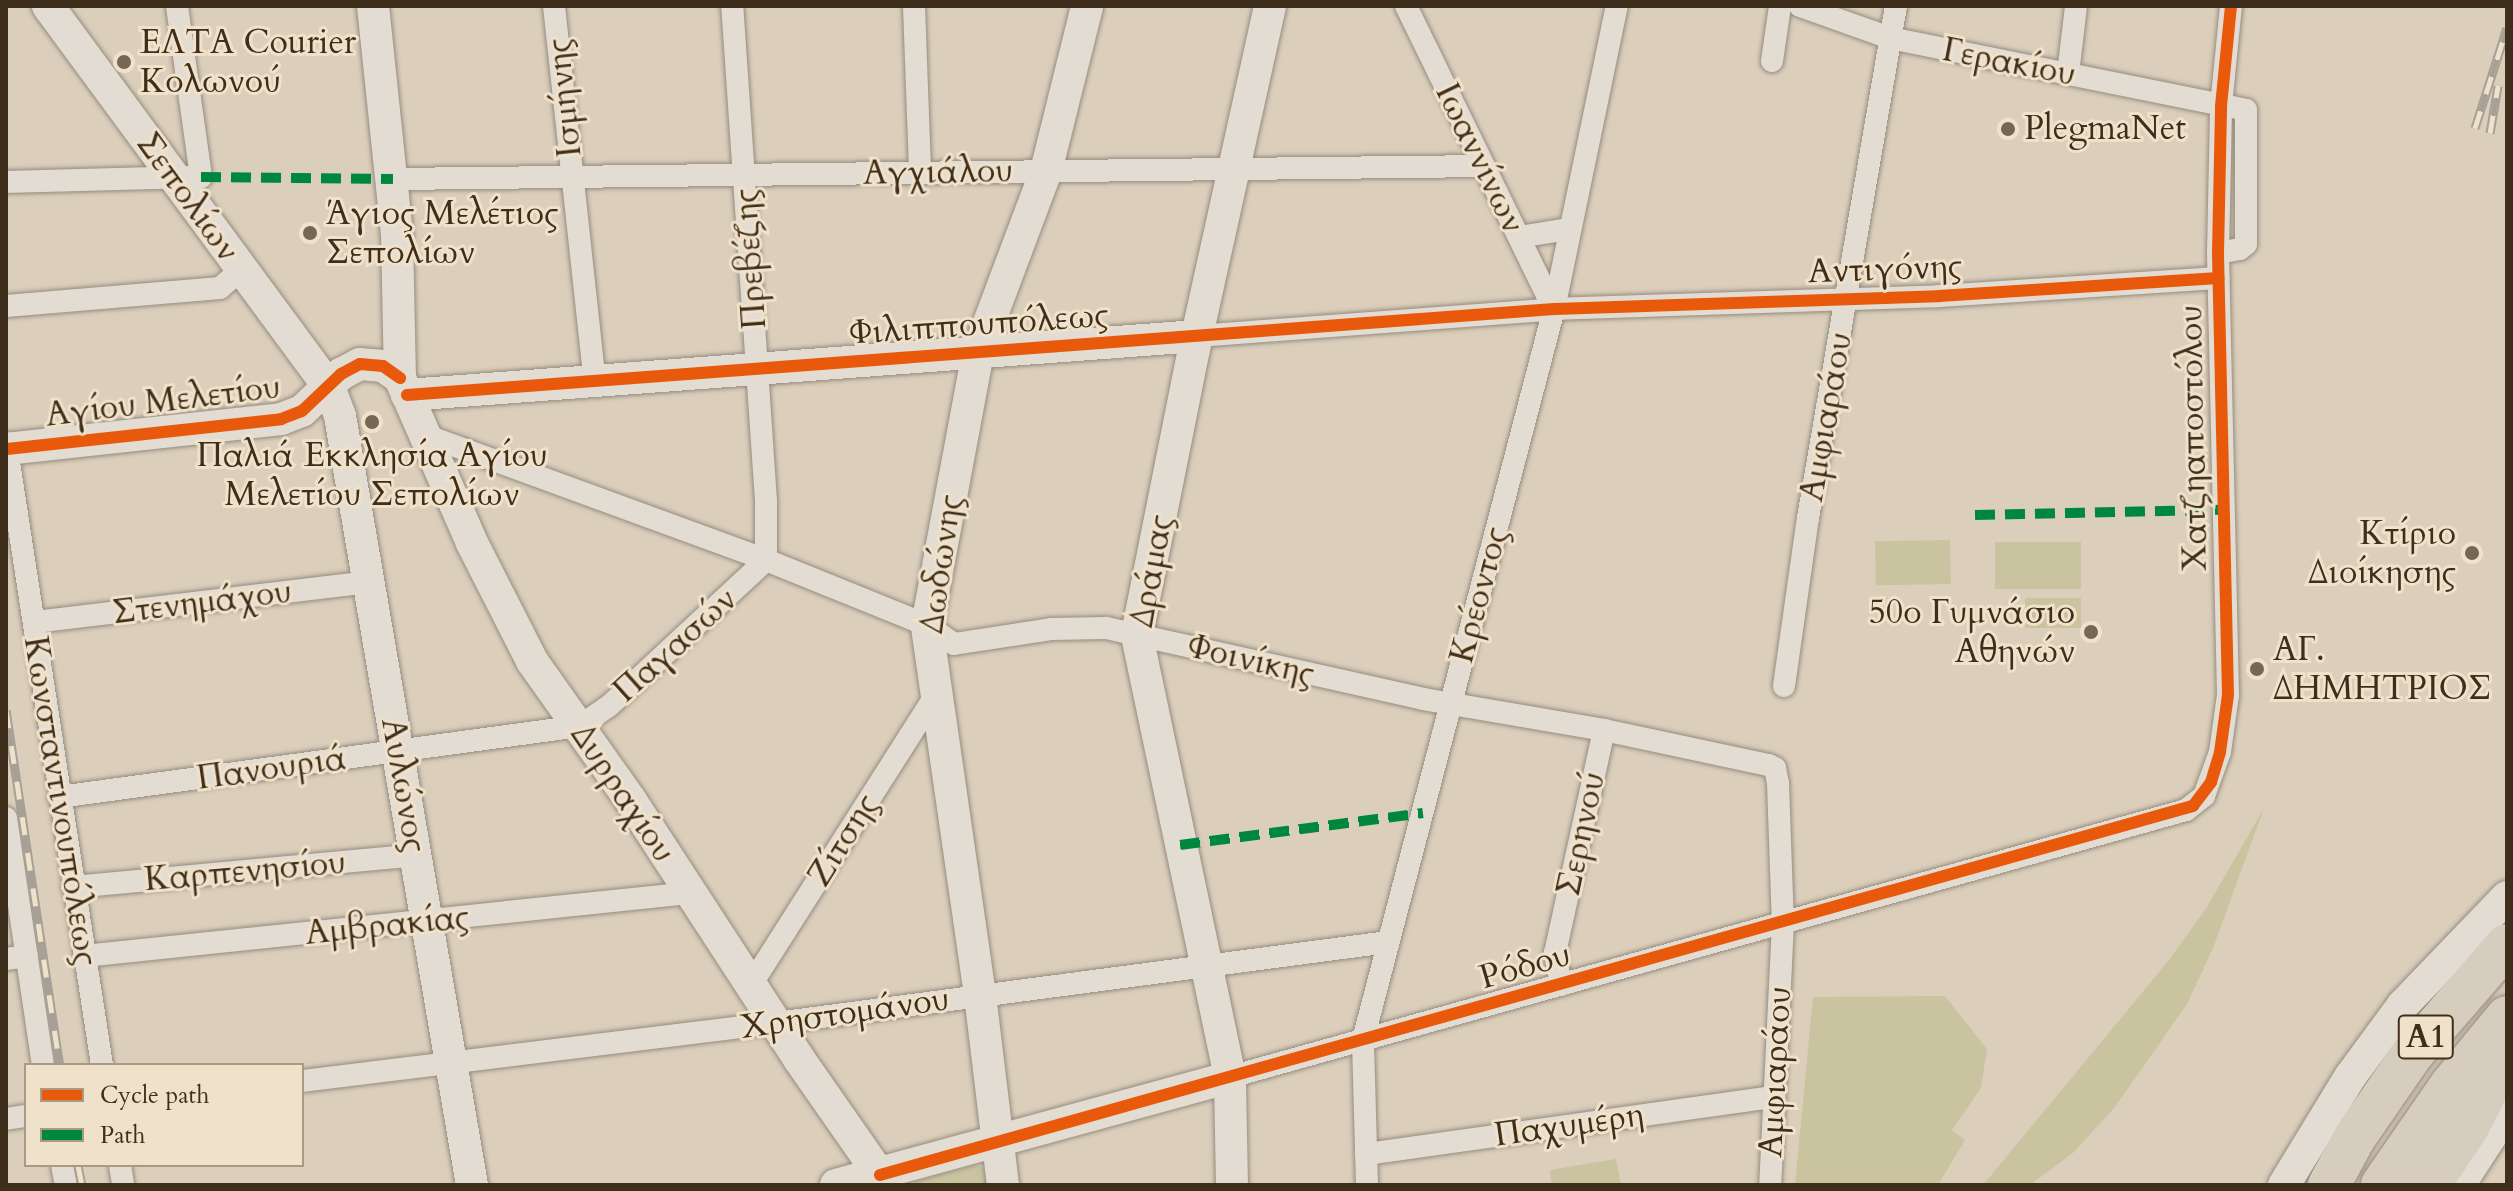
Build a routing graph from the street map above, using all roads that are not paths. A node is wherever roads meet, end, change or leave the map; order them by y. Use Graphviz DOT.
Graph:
graph roads {
  1 [pos="48,6"];
  2 [pos="177,6"];
  3 [pos="373,6"];
  4 [pos="554,6"];
  5 [pos="732,6"];
  6 [pos="914,6"];
  7 [pos="1087,6"];
  8 [pos="1270,6"];
  9 [pos="1406,6"];
  10 [pos="1617,6"];
  11 [pos="1780,6"];
  12 [pos="1800,6"];
  13 [pos="1896,6"];
  14 [pos="2076,6"];
  15 [pos="2231,6"];
  16 [pos="1890,38"];
  17 [pos="1772,61"];
  18 [pos="2068,74"];
  19 [pos="2221,106"];
  20 [pos="1484,166"];
  21 [pos="1232,169"];
  22 [pos="1046,171"];
  23 [pos="920,173"];
  24 [pos="744,175"];
  25 [pos="573,177"];
  26 [pos="188,178"];
  27 [pos="393,179"];
  28 [pos="6,182"];
  29 [pos="1569,229"];
  30 [pos="1519,237"];
  31 [pos="242,269"];
  32 [pos="2218,278"];
  33 [pos="1846,298"];
  34 [pos="6,306"];
  35 [pos="1554,309"];
  36 [pos="1198,336"];
  37 [pos="978,352"];
  38 [pos="757,369"];
  39 [pos="595,381"];
  40 [pos="329,387"];
  41 [pos="404,387"];
  42 [pos="425,435"];
  43 [pos="6,443"];
  44 [pos="6,449"];
  45 [pos="766,560"];
  46 [pos="369,582"];
  47 [pos="34,622"];
  48 [pos="927,625"];
  49 [pos="1137,634"];
  50 [pos="1784,686"];
  51 [pos="935,696"];
  52 [pos="1451,703"];
  53 [pos="580,726"];
  54 [pos="1604,730"];
  55 [pos="398,751"];
  56 [pos="1775,768"];
  57 [pos="59,797"];
  58 [pos="2186,810"];
  59 [pos="6,818"];
  60 [pos="416,855"];
  61 [pos="73,887"];
  62 [pos="689,893"];
  63 [pos="2507,897"];
  64 [pos="428,921"];
  65 [pos="1783,923"];
  66 [pos="1388,942"];
  67 [pos="2507,945"];
  68 [pos="84,956"];
  69 [pos="16,958"];
  70 [pos="1206,963"];
  71 [pos="751,985"];
  72 [pos="1561,985"];
  73 [pos="980,995"];
  74 [pos="2507,1017"];
  75 [pos="776,1023"];
  76 [pos="1363,1040"];
  77 [pos="2507,1050"];
  78 [pos="42,1063"];
  79 [pos="102,1063"];
  80 [pos="450,1063"];
  81 [pos="1230,1077"];
  82 [pos="304,1081"];
  83 [pos="1773,1097"];
  84 [pos="2507,1111"];
  85 [pos="2355,1137"];
  86 [pos="998,1142"];
  87 [pos="1366,1154"];
  88 [pos="884,1180"];
  89 [pos="472,1185"];
  90 [pos="836,1185"];
  91 [pos="1003,1185"];
  92 [pos="1232,1185"];
  93 [pos="1367,1185"];
  94 [pos="1770,1185"];
  95 [pos="2284,1185"];
  96 [pos="2312,1185"];
  97 [pos="2329,1185"];
  98 [pos="2382,1185"];
  99 [pos="2429,1185"];
  100 [pos="2459,1185"];
  1 -- 26 [label="street, Σεπολίων"];
  2 -- 26 [label="street"];
  3 -- 27 [label="street"];
  4 -- 25 [label="street, Ισμήνης"];
  5 -- 24 [label="street, Πρεβέζης"];
  6 -- 23 [label="street"];
  7 -- 22 [label="street, Δωδώνης"];
  8 -- 21 [label="street, Δράμας"];
  9 -- 20 [label="street, Ιωαννίνων"];
  10 -- 29 [label="street, Κρέοντος"];
  11 -- 17 [label="street"];
  12 -- 16 [label="street, Γερακίου"];
  13 -- 16 [label="street, Αμφιαράου"];
  14 -- 18 [label="street"];
  15 -- 19 [label="street, Χατζηαποστόλου"];
  16 -- 18 [label="street, Γερακίου"];
  16 -- 33 [label="street, Αμφιαράου"];
  18 -- 19 [label="street, Γερακίου"];
  19 -- 32 [label="street, Χατζηαποστόλου"];
  20 -- 21 [label="street, Αγχιάλου"];
  20 -- 30 [label="street, Ιωαννίνων"];
  21 -- 22 [label="street, Αγχιάλου"];
  21 -- 36 [label="street, Δράμας"];
  22 -- 23 [label="street, Αγχιάλου"];
  22 -- 37 [label="street, Δωδώνης"];
  23 -- 24 [label="street, Αγχιάλου"];
  24 -- 25 [label="street, Αγχιάλου"];
  24 -- 38 [label="street, Πρεβέζης"];
  25 -- 27 [label="street, Αγχιάλου"];
  25 -- 39 [label="street, Ισμήνης"];
  26 -- 28 [label="street"];
  26 -- 31 [label="street, Σεπολίων"];
  27 -- 41 [label="street"];
  29 -- 30 [label="street"];
  29 -- 35 [label="street, Κρέοντος"];
  30 -- 35 [label="street, Ιωαννίνων"];
  31 -- 34 [label="street"];
  31 -- 40 [label="street, Σεπολίων"];
  32 -- 33 [label="street, Αντιγόνης"];
  32 -- 58 [label="street, Χατζηαποστόλου"];
  33 -- 35 [label="street, Αντιγόνης"];
  33 -- 50 [label="street, Αμφιαράου"];
  35 -- 36 [label="street, Φιλιππουπόλεως"];
  35 -- 52 [label="street, Κρέοντος"];
  36 -- 37 [label="street, Φιλιππουπόλεως"];
  36 -- 49 [label="street, Δράμας"];
  37 -- 38 [label="street, Φιλιππουπόλεως"];
  37 -- 48 [label="street, Δωδώνης"];
  38 -- 39 [label="street, Φιλιππουπόλεως"];
  38 -- 45 [label="street, Πρεβέζης"];
  39 -- 41 [label="street, Φιλιππουπόλεως"];
  40 -- 41 [label="street, Αγίου Μελετίου"];
  40 -- 44 [label="street, Αγίου Μελετίου"];
  40 -- 46 [label="street, Αυλώνος"];
  41 -- 42 [label="street, Δυρραχίου"];
  42 -- 45 [label="street, Φοινίκης"];
  42 -- 53 [label="street, Δυρραχίου"];
  43 -- 44 [label="street, Κωνσταντινουπόλεως"];
  44 -- 47 [label="street, Κωνσταντινουπόλεως"];
  45 -- 48 [label="street, Φοινίκης"];
  45 -- 53 [label="street, Παγασών"];
  46 -- 47 [label="street, Στενημάχου"];
  46 -- 55 [label="street, Αυλώνος"];
  47 -- 57 [label="street, Κωνσταντινουπόλεως"];
  48 -- 49 [label="street, Φοινίκης"];
  48 -- 51 [label="street, Δωδώνης"];
  49 -- 52 [label="street, Φοινίκης"];
  49 -- 70 [label="street, Δράμας"];
  51 -- 71 [label="street, Ζίτσης"];
  51 -- 73 [label="street, Δωδώνης"];
  52 -- 54 [label="street, Φοινίκης"];
  52 -- 66 [label="street, Κρέοντος"];
  53 -- 55 [label="street, Πανουριά"];
  53 -- 62 [label="street, Δυρραχίου"];
  54 -- 56 [label="street, Φοινίκης"];
  54 -- 72 [label="street, Σερηνού"];
  55 -- 57 [label="street, Πανουριά"];
  55 -- 60 [label="street, Αυλώνος"];
  56 -- 65 [label="street, Αμφιαράου"];
  57 -- 61 [label="street, Κωνσταντινουπόλεως"];
  58 -- 65 [label="street, Ρόδου"];
  59 -- 69 [label="street, Κωνσταντινουπόλεως"];
  60 -- 61 [label="street, Καρπενησίου"];
  60 -- 64 [label="street, Αυλώνος"];
  61 -- 68 [label="street, Κωνσταντινουπόλεως"];
  62 -- 64 [label="street, Αμβρακίας"];
  62 -- 71 [label="street, Δυρραχίου"];
  63 -- 95 [label="street"];
  64 -- 68 [label="street, Αμβρακίας"];
  64 -- 80 [label="street, Αυλώνος"];
  65 -- 72 [label="street, Ρόδου"];
  65 -- 83 [label="street, Αμφιαράου"];
  66 -- 70 [label="street, Χρηστομάνου"];
  66 -- 76 [label="street, Κρέοντος"];
  67 -- 85 [label="highway, Α1"];
  68 -- 79 [label="street, Κωνσταντινουπόλεως"];
  69 -- 78 [label="street, Κωνσταντινουπόλεως"];
  70 -- 73 [label="street, Χρηστομάνου"];
  70 -- 81 [label="street, Δράμας"];
  71 -- 75 [label="street, Δυρραχίου"];
  72 -- 76 [label="street, Ρόδου"];
  73 -- 75 [label="street, Χρηστομάνου"];
  73 -- 86 [label="street, Δωδώνης"];
  74 -- 98 [label="highway, Α1"];
  75 -- 80 [label="street, Χρηστομάνου"];
  75 -- 88 [label="street, Δυρραχίου"];
  76 -- 81 [label="street, Ρόδου"];
  76 -- 87 [label="street, Κρέοντος"];
  77 -- 99 [label="highway"];
  80 -- 82 [label="street, Χρηστομάνου"];
  80 -- 89 [label="street, Αυλώνος"];
  81 -- 86 [label="street, Ρόδου"];
  81 -- 92 [label="street, Δράμας"];
  83 -- 87 [label="street, Παχυμέρη"];
  83 -- 94 [label="street, Αμφιαράου"];
  84 -- 100 [label="street"];
  85 -- 96 [label="highway"];
  85 -- 97 [label="highway, Α1"];
  86 -- 88 [label="street, Ρόδου"];
  86 -- 91 [label="street, Δωδώνης"];
  87 -- 93 [label="street, Κρέοντος"];
  88 -- 90 [label="street, Ρόδου"];
}
